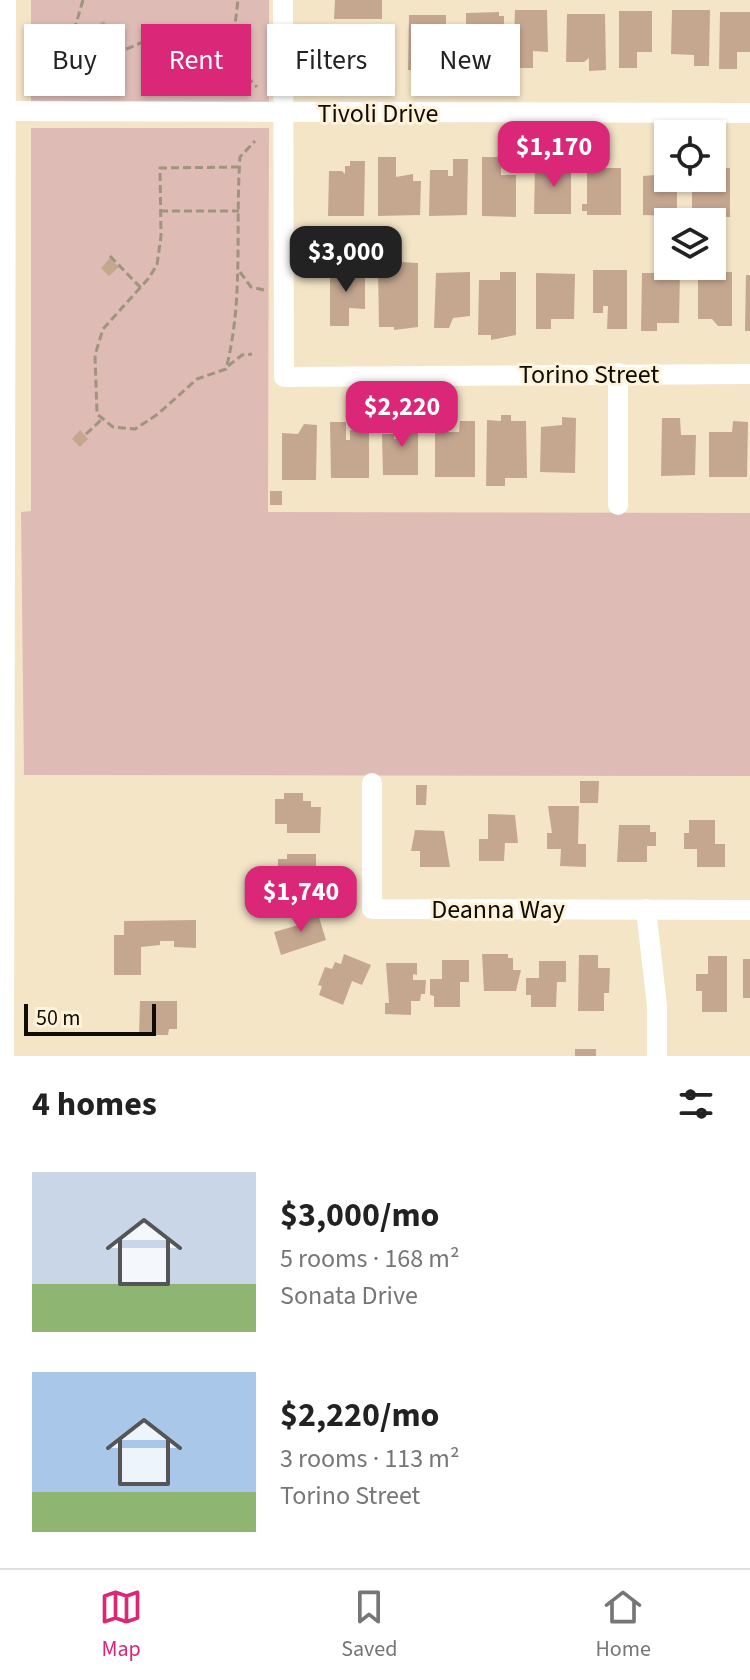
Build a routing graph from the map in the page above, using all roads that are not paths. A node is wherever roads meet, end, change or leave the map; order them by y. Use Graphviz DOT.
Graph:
graph roads {
  1 [pos="6,0"];
  2 [pos="283,0"];
  3 [pos="6,111"];
  4 [pos="283,113"];
  5 [pos="750,113"];
  6 [pos="3,296"];
  7 [pos="618,373"];
  8 [pos="750,374"];
  9 [pos="618,505"];
  10 [pos="2,520"];
  11 [pos="2,636"];
  12 [pos="372,783"];
  13 [pos="646,909"];
  14 [pos="750,910"];
  15 [pos="4,1056"];
  16 [pos="657,1056"];
  1 -- 3 [label="street"];
  2 -- 4 [label="street"];
  3 -- 4 [label="street, Tivoli Drive"];
  3 -- 6 [label="street"];
  4 -- 5 [label="street, Tivoli Drive"];
  4 -- 7 [label="street, Torino Street"];
  6 -- 10 [label="street"];
  7 -- 8 [label="street, Torino Street"];
  7 -- 9 [label="street"];
  10 -- 11 [label="street"];
  11 -- 15 [label="street"];
  12 -- 13 [label="street, Deanna Way"];
  13 -- 14 [label="street, Deanna Way"];
  13 -- 16 [label="street"];
}
